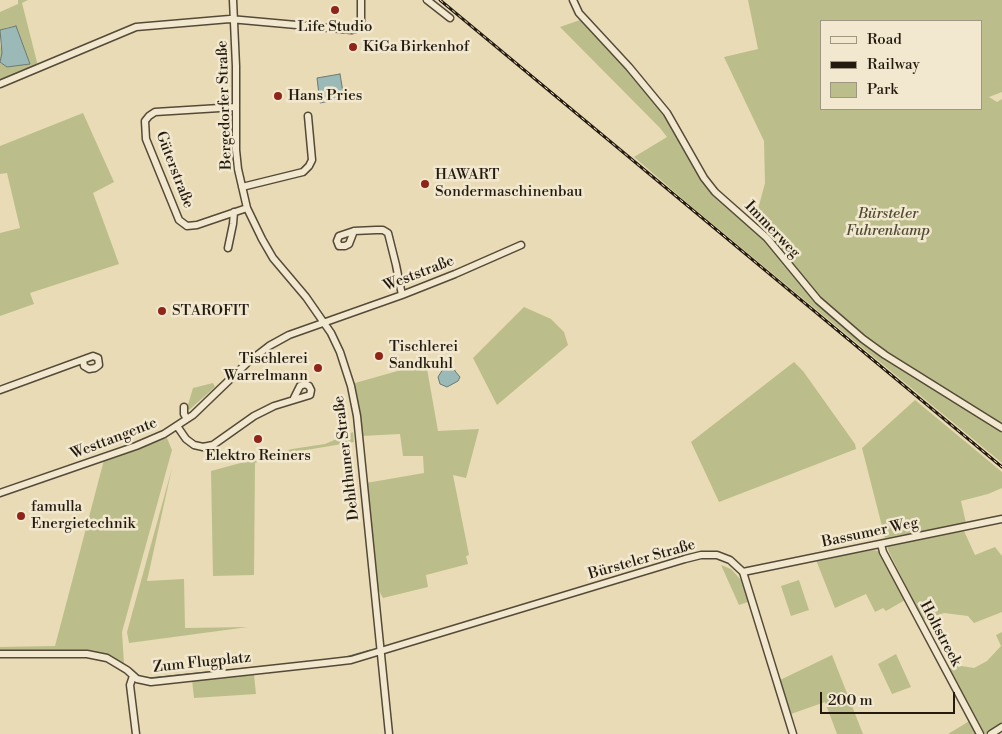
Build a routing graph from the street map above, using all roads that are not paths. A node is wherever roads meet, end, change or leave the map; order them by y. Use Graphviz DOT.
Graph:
graph roads {
  1 [pos="233,0"];
  2 [pos="361,0"];
  3 [pos="427,0"];
  4 [pos="573,0"];
  5 [pos="450,18"];
  6 [pos="234,20"];
  7 [pos="0,84"];
  8 [pos="236,107"];
  9 [pos="308,116"];
  10 [pos="242,187"];
  11 [pos="247,208"];
  12 [pos="234,212"];
  13 [pos="354,232"];
  14 [pos="521,245"];
  15 [pos="228,248"];
  16 [pos="402,295"];
  17 [pos="324,322"];
  18 [pos="83,360"];
  19 [pos="0,390"];
  20 [pos="294,398"];
  21 [pos="184,407"];
  22 [pos="187,419"];
  23 [pos="177,426"];
  24 [pos="1002,428"];
  25 [pos="0,493"];
  26 [pos="1002,519"];
  27 [pos="881,544"];
  28 [pos="743,572"];
  29 [pos="382,650"];
  30 [pos="0,654"];
  31 [pos="133,676"];
  32 [pos="1002,727"];
  33 [pos="136,734"];
  34 [pos="389,734"];
  35 [pos="793,734"];
  36 [pos="980,734"];
  37 [pos="991,734"];
  1 -- 6 [label="street, Bergedorfer Straße"];
  2 -- 6 [label="street"];
  3 -- 5 [label="street"];
  4 -- 24 [label="street, Immerweg"];
  6 -- 7 [label="street"];
  6 -- 8 [label="street, Bergedorfer Straße"];
  8 -- 10 [label="street, Bergedorfer Straße"];
  8 -- 12 [label="street, Güterstraße"];
  9 -- 10 [label="street"];
  10 -- 11 [label="street, Bergedorfer Straße"];
  11 -- 12 [label="street, Güterstraße"];
  11 -- 17 [label="street, Dehlthuner Straße"];
  12 -- 15 [label="street"];
  13 -- 16 [label="street"];
  14 -- 16 [label="street, Weststraße"];
  16 -- 17 [label="street, Weststraße"];
  17 -- 22 [label="street, Westtangente"];
  17 -- 29 [label="street, Dehlthuner Straße"];
  18 -- 19 [label="street"];
  20 -- 23 [label="street"];
  21 -- 22 [label="street"];
  22 -- 23 [label="street, Westtangente"];
  23 -- 25 [label="street, Westtangente"];
  26 -- 27 [label="street, Bassumer Weg"];
  27 -- 28 [label="street, Bassumer Weg"];
  27 -- 36 [label="street, Holtstreek"];
  28 -- 29 [label="street, Bürsteler Straße"];
  28 -- 35 [label="street"];
  29 -- 31 [label="street, Zum Flugplatz"];
  29 -- 34 [label="street, Dehlthuner Straße"];
  30 -- 31 [label="street, Zum Flugplatz"];
  31 -- 33 [label="street"];
  32 -- 37 [label="street"];
}
